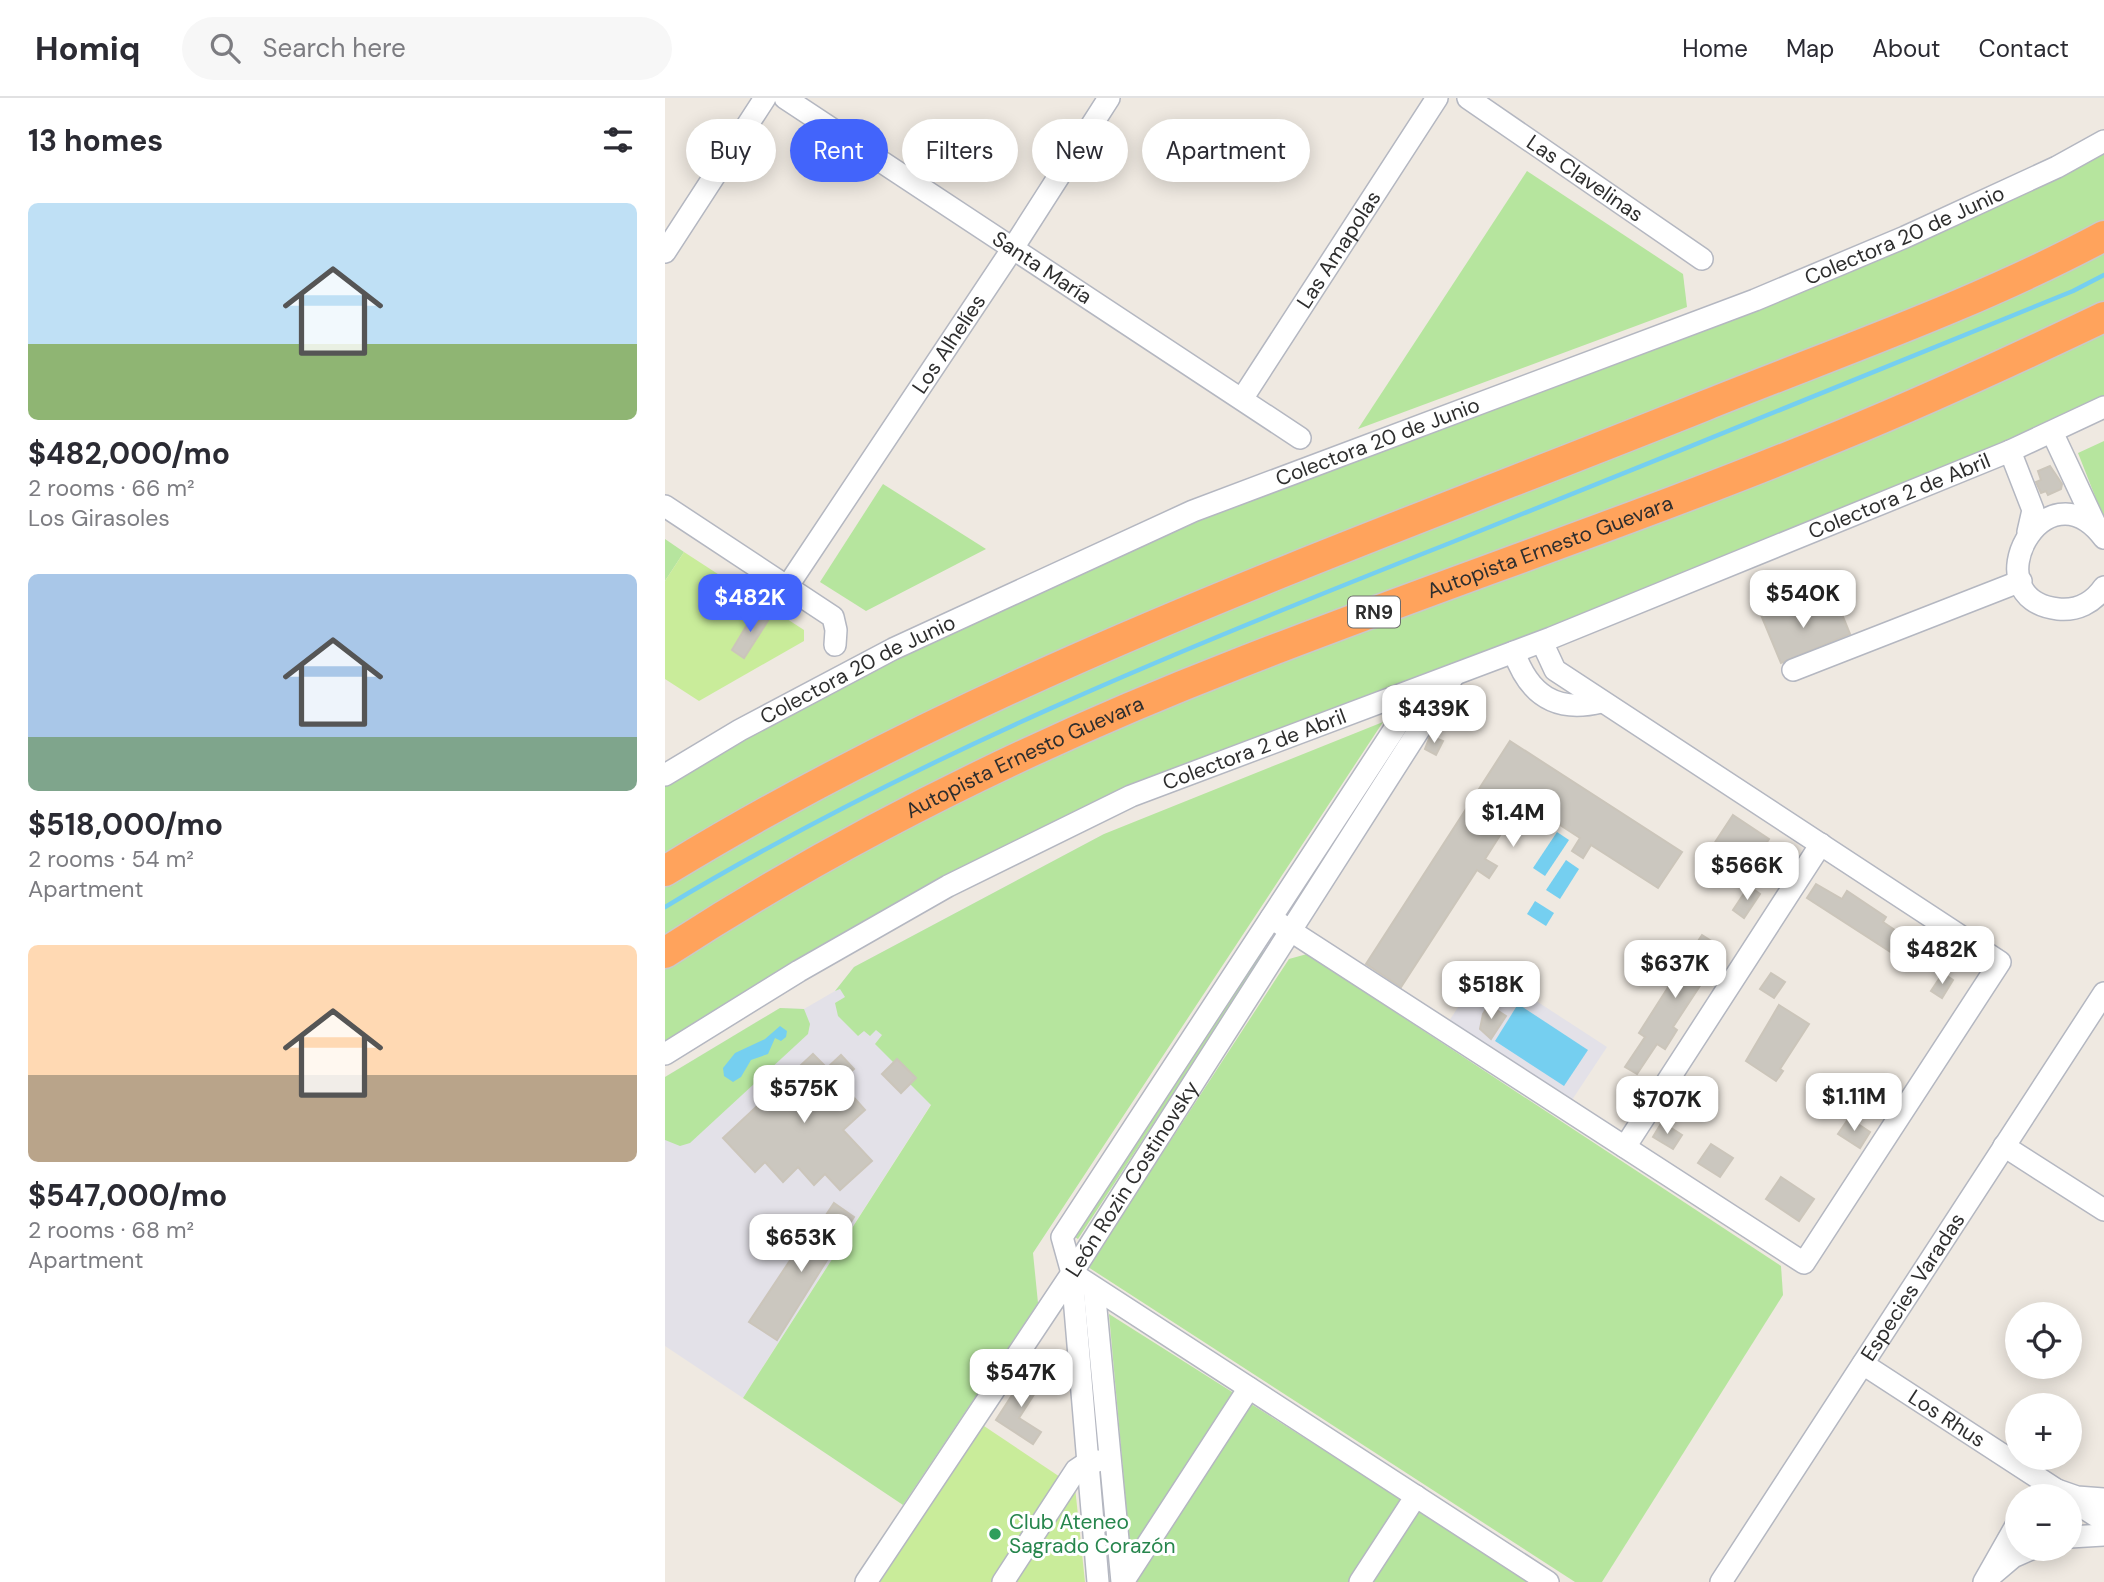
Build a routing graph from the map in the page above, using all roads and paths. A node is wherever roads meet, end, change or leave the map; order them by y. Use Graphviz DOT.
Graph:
graph roads {
  1 [pos="765,98"];
  2 [pos="785,98"];
  3 [pos="1109,98"];
  4 [pos="1437,98"];
  5 [pos="1468,98"];
  6 [pos="2104,141"];
  7 [pos="2104,236"];
  8 [pos="1013,248"];
  9 [pos="665,252"];
  10 [pos="1702,258"];
  11 [pos="2104,317"];
  12 [pos="1242,399"];
  13 [pos="2104,407"];
  14 [pos="2052,432"];
  15 [pos="1300,438"];
  16 [pos="2010,451"];
  17 [pos="665,506"];
  18 [pos="2028,532"];
  19 [pos="2100,533"];
  20 [pos="2021,581"];
  21 [pos="787,587"];
  22 [pos="2104,589"];
  23 [pos="1542,642"];
  24 [pos="835,645"];
  25 [pos="1514,652"];
  26 [pos="1793,670"];
  27 [pos="1454,676"];
  28 [pos="1422,687"];
  29 [pos="1591,704"];
  30 [pos="665,775"];
  31 [pos="1821,844"];
  32 [pos="665,871"];
  33 [pos="1271,918"];
  34 [pos="1291,931"];
  35 [pos="665,953"];
  36 [pos="2104,993"];
  37 [pos="665,1054"];
  38 [pos="2004,1146"];
  39 [pos="1625,1147"];
  40 [pos="2104,1210"];
  41 [pos="1072,1273"];
  42 [pos="1094,1288"];
  43 [pos="1863,1364"];
  44 [pos="1249,1388"];
  45 [pos="1111,1461"];
  46 [pos="1088,1462"];
  47 [pos="2041,1484"];
  48 [pos="1416,1496"];
  49 [pos="2082,1497"];
  50 [pos="2104,1499"];
  51 [pos="2082,1508"];
  52 [pos="2104,1521"];
  53 [pos="2104,1535"];
  54 [pos="2082,1536"];
  55 [pos="2005,1545"];
  56 [pos="2008,1561"];
  57 [pos="1985,1581"];
  58 [pos="866,1582"];
  59 [pos="1003,1582"];
  60 [pos="1098,1582"];
  61 [pos="1123,1582"];
  62 [pos="1360,1582"];
  63 [pos="1548,1582"];
  64 [pos="1722,1582"];
  1 -- 9 [label="street"];
  2 -- 8 [label="street, Santa María"];
  3 -- 8 [label="street, Los Alhelíes"];
  4 -- 12 [label="street, Las Amapolas"];
  5 -- 10 [label="street, Las Clavelinas"];
  6 -- 30 [label="street, Colectora 20 de Junio"];
  7 -- 32 [label="highway"];
  8 -- 12 [label="street, Santa María"];
  8 -- 21 [label="street, Los Alhelíes"];
  11 -- 35 [label="highway, Autopista Ernesto Guevara / RN9"];
  12 -- 15 [label="street, Santa María"];
  13 -- 14 [label="street, Colectora 2 de Abril"];
  14 -- 16 [label="street, Colectora 2 de Abril"];
  14 -- 19 [label="street"];
  16 -- 18 [label="street"];
  16 -- 23 [label="street, Colectora 2 de Abril"];
  17 -- 21 [label="street"];
  18 -- 19 [label="street"];
  18 -- 20 [label="street"];
  20 -- 22 [label="street"];
  20 -- 26 [label="street"];
  21 -- 24 [label="street"];
  23 -- 25 [label="street, Colectora 2 de Abril"];
  23 -- 29 [label="street"];
  25 -- 27 [label="street, Colectora 2 de Abril"];
  25 -- 29 [label="street"];
  27 -- 28 [label="street, Colectora 2 de Abril"];
  27 -- 34 [label="street, León Rozin Costinovsky"];
  28 -- 33 [label="street, León Rozin Costinovsky"];
  28 -- 37 [label="street, Colectora 2 de Abril"];
  29 -- 31 [label="street"];
  31 -- 39 [label="street"];
  31 -- 39 [label="street"];
  33 -- 34 [label="street"];
  33 -- 41 [label="street, León Rozin Costinovsky"];
  34 -- 39 [label="street"];
  34 -- 41 [label="street, León Rozin Costinovsky"];
  36 -- 38 [label="street, Especies Varadas"];
  38 -- 40 [label="street"];
  38 -- 43 [label="street, Especies Varadas"];
  41 -- 42 [label="street"];
  41 -- 46 [label="street"];
  41 -- 58 [label="street"];
  42 -- 44 [label="street"];
  42 -- 45 [label="street"];
  43 -- 47 [label="street, Los Rhus"];
  43 -- 64 [label="street, Especies Varadas"];
  44 -- 48 [label="street"];
  44 -- 61 [label="street"];
  45 -- 46 [label="street"];
  45 -- 61 [label="street"];
  46 -- 59 [label="street"];
  46 -- 60 [label="street"];
  48 -- 62 [label="street"];
  48 -- 63 [label="street"];
  49 -- 50 [label="street"];
  51 -- 52 [label="street, Los Rhus"];
  53 -- 54 [label="street"];
  55 -- 57 [label="street"];
  56 -- 57 [label="street"];
}
